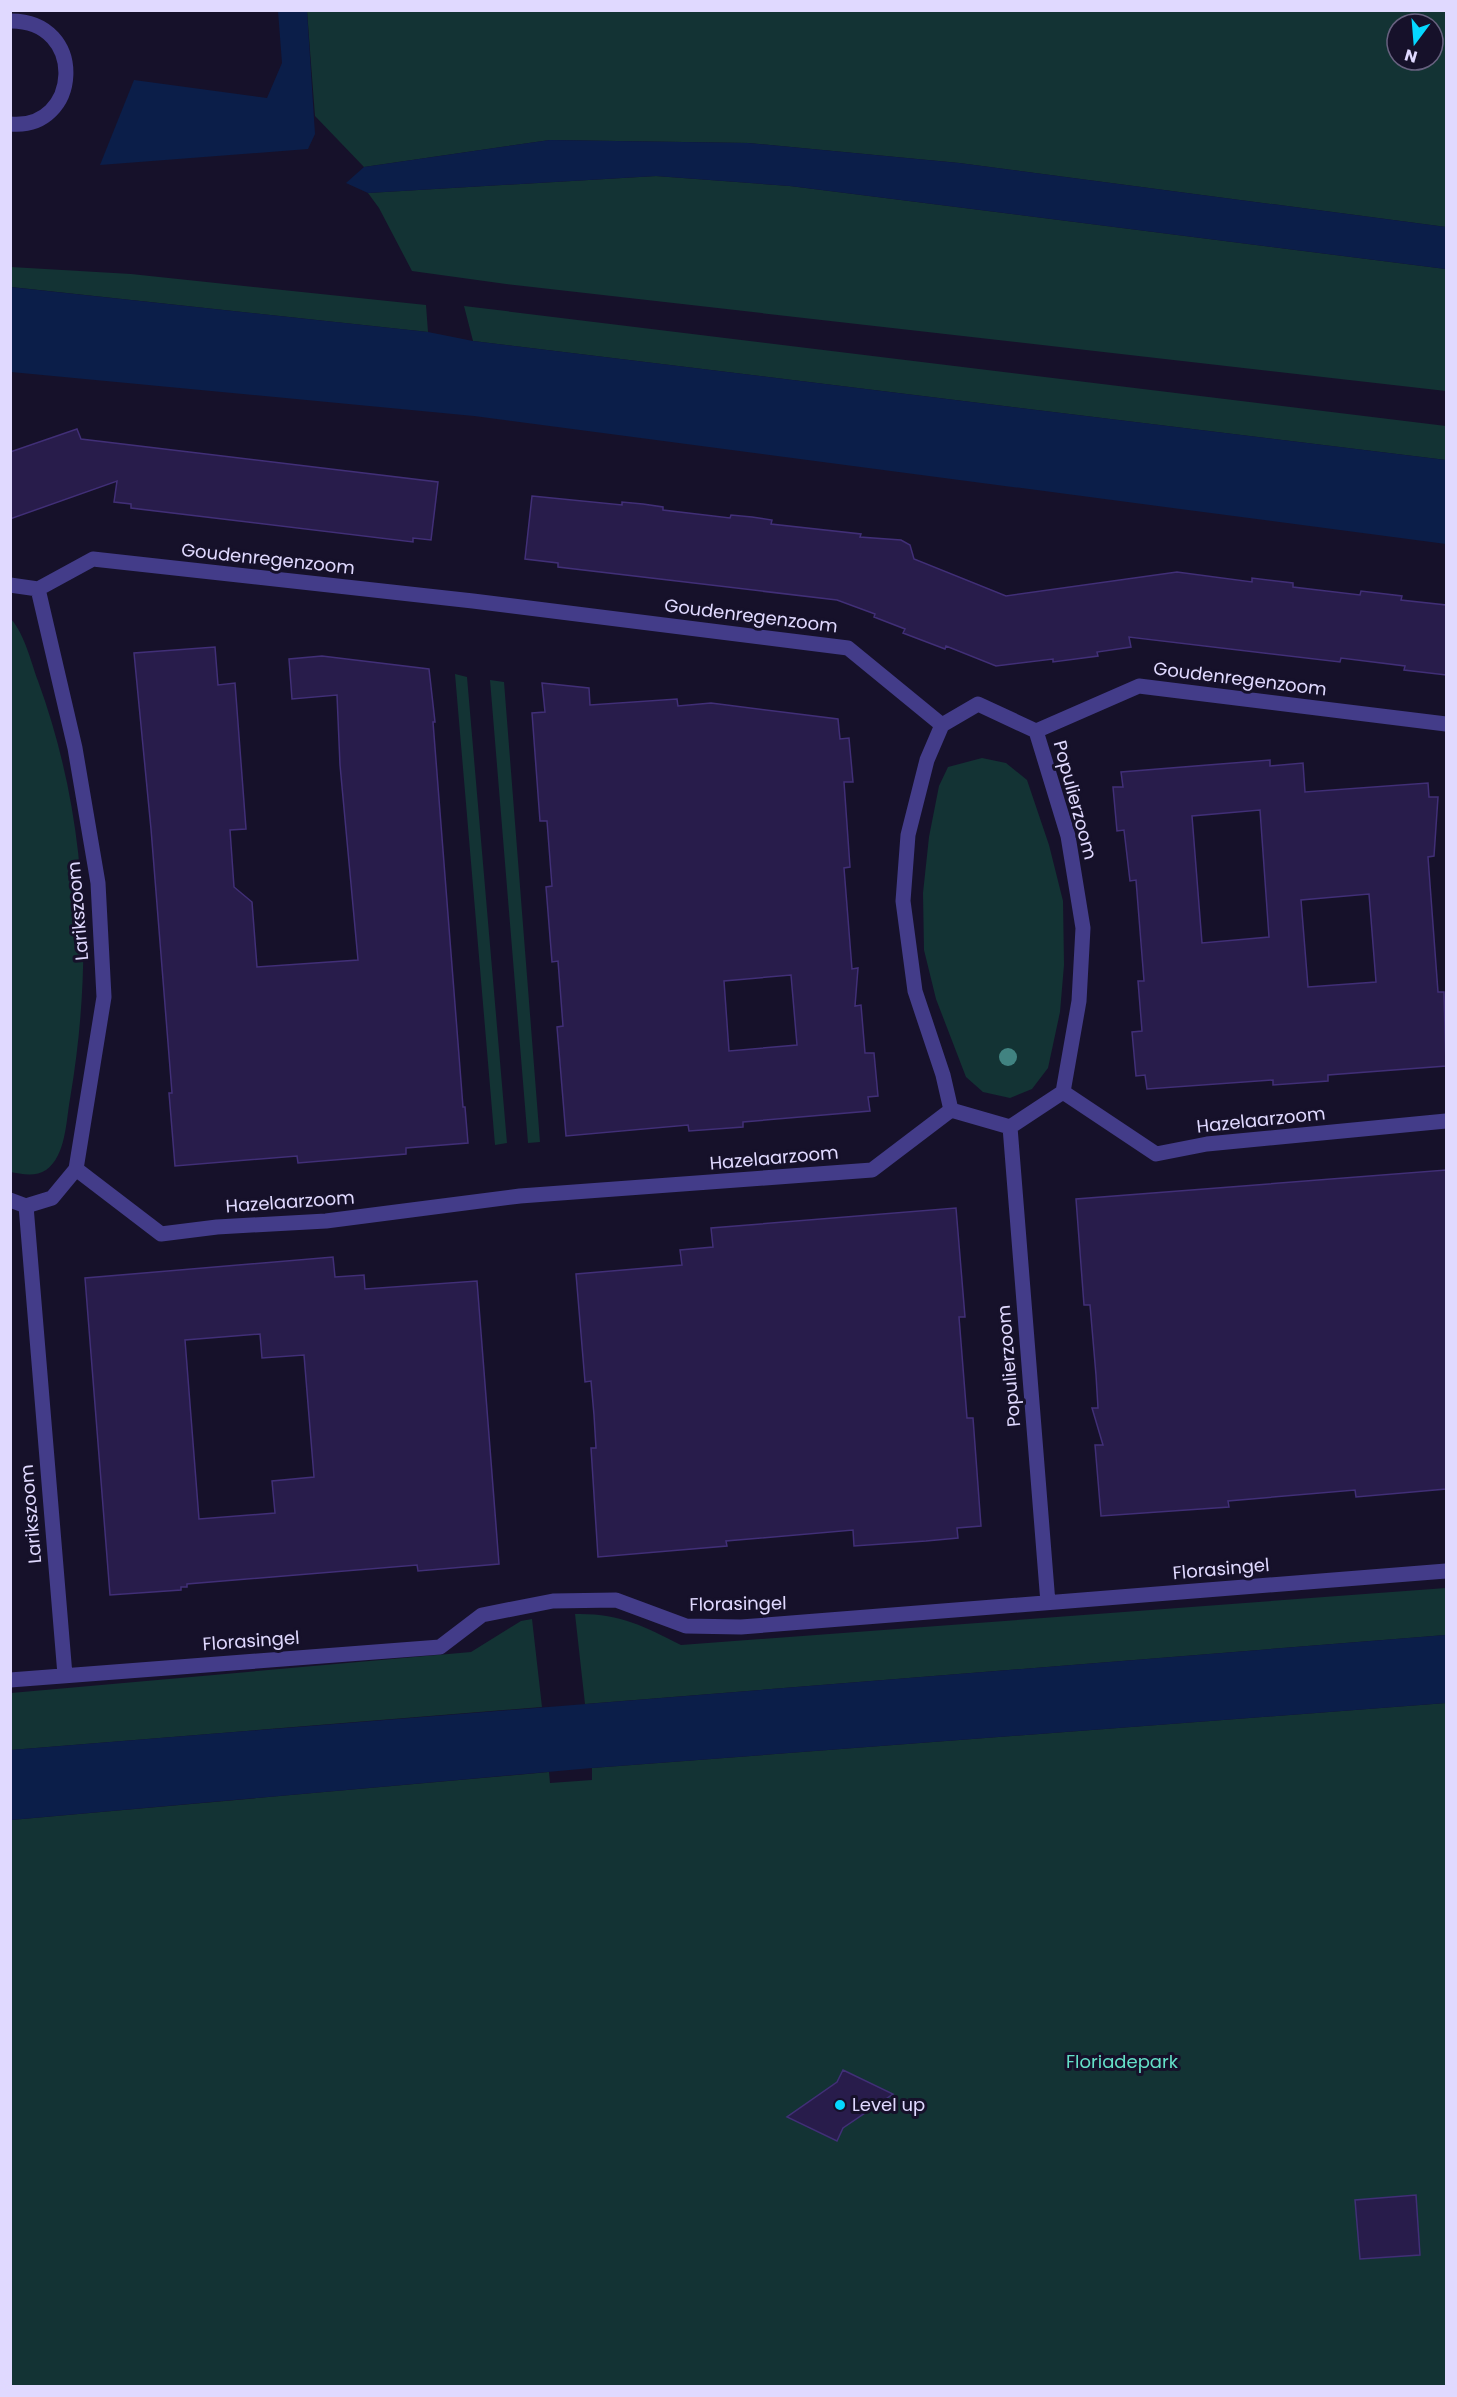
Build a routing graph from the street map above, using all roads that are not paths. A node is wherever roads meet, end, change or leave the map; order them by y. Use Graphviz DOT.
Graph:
graph roads {
  1 [pos="10,21"];
  2 [pos="10,124"];
  3 [pos="10,585"];
  4 [pos="38,589"];
  5 [pos="1446,724"];
  6 [pos="942,725"];
  7 [pos="1036,731"];
  8 [pos="1063,1092"];
  9 [pos="951,1110"];
  10 [pos="1446,1121"];
  11 [pos="1010,1127"];
  12 [pos="76,1169"];
  13 [pos="10,1200"];
  14 [pos="26,1206"];
  15 [pos="1446,1571"];
  16 [pos="1048,1603"];
  17 [pos="65,1675"];
  18 [pos="10,1680"];
  1 -- 2 [label="street"];
  3 -- 4 [label="street"];
  4 -- 6 [label="street, Goudenregenzoom"];
  4 -- 12 [label="street, Larikszoom"];
  5 -- 7 [label="street, Goudenregenzoom"];
  6 -- 7 [label="street"];
  6 -- 9 [label="street"];
  7 -- 8 [label="street, Populierzoom"];
  8 -- 10 [label="street, Hazelaarzoom"];
  8 -- 11 [label="street"];
  9 -- 11 [label="street"];
  9 -- 12 [label="street, Hazelaarzoom"];
  11 -- 16 [label="street, Populierzoom"];
  12 -- 14 [label="street"];
  13 -- 14 [label="street"];
  14 -- 17 [label="street, Larikszoom"];
  15 -- 16 [label="street, Florasingel"];
  16 -- 17 [label="street, Florasingel"];
  17 -- 18 [label="street, Florasingel"];
}
